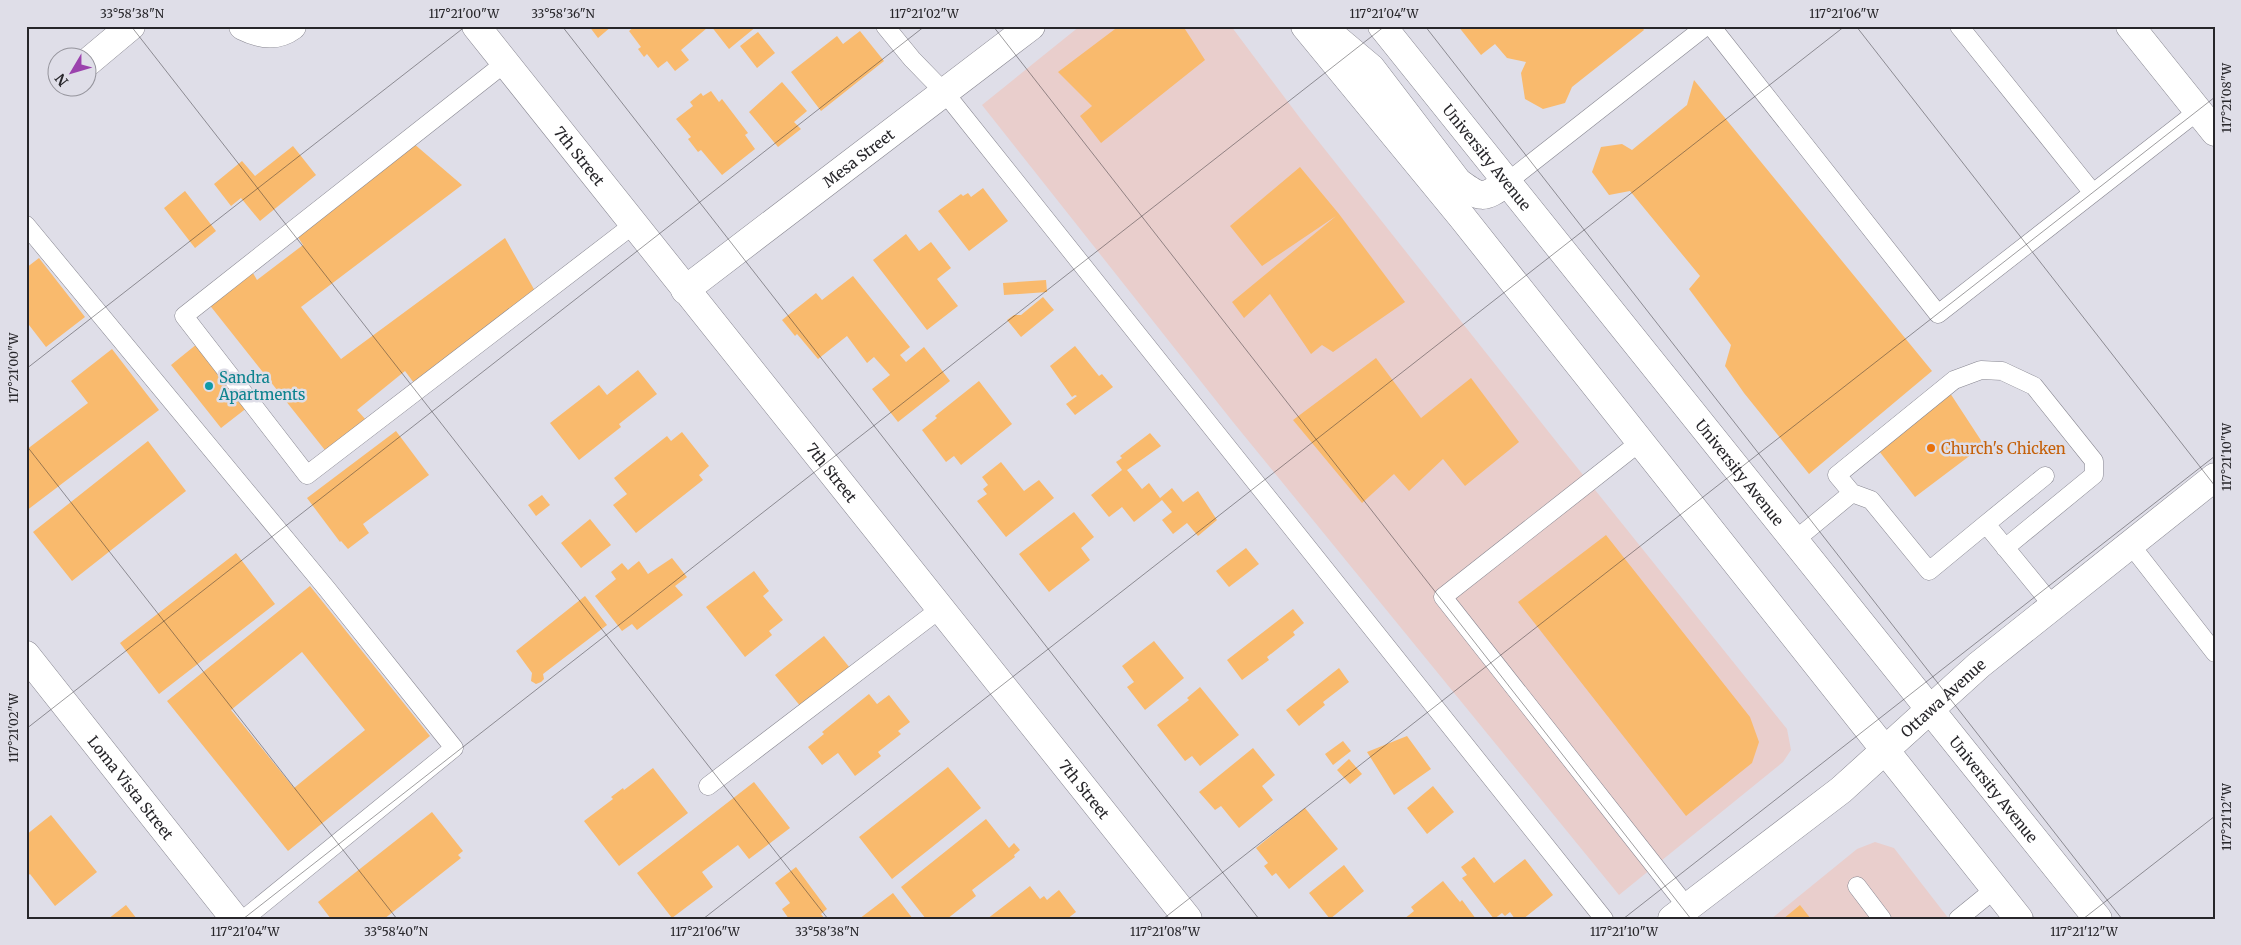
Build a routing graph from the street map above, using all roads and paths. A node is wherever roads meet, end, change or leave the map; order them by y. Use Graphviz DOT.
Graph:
graph roads {
  1 [pos="131,26"];
  2 [pos="242,26"];
  3 [pos="292,26"];
  4 [pos="476,26"];
  5 [pos="885,26"];
  6 [pos="1031,26"];
  7 [pos="1305,26"];
  8 [pos="1321,26"];
  9 [pos="1382,26"];
  10 [pos="1706,26"];
  11 [pos="1711,26"];
  12 [pos="1959,26"];
  13 [pos="2130,26"];
  14 [pos="98,54"];
  15 [pos="505,63"];
  16 [pos="945,93"];
  17 [pos="2198,111"];
  18 [pos="2215,132"];
  19 [pos="1506,183"];
  20 [pos="2093,193"];
  21 [pos="26,225"];
  22 [pos="633,225"];
  23 [pos="684,290"];
  24 [pos="1640,442"];
  25 [pos="2045,476"];
  26 [pos="2215,477"];
  27 [pos="1852,493"];
  28 [pos="1986,524"];
  29 [pos="1794,541"];
  30 [pos="2130,544"];
  31 [pos="2005,548"];
  32 [pos="2053,606"];
  33 [pos="940,608"];
  34 [pos="2215,652"];
  35 [pos="26,655"];
  36 [pos="1929,709"];
  37 [pos="1884,750"];
  38 [pos="708,786"];
  39 [pos="1857,886"];
  40 [pos="1995,889"];
  41 [pos="1680,913"];
  42 [pos="235,919"];
  43 [pos="244,919"];
  44 [pos="1188,919"];
  45 [pos="1604,919"];
  46 [pos="1882,919"];
  47 [pos="1958,919"];
  48 [pos="2019,919"];
  49 [pos="2098,919"];
  1 -- 14 [label="street"];
  2 -- 3 [label="street"];
  4 -- 15 [label="street, 7th Street"];
  5 -- 16 [label="lane"];
  6 -- 16 [label="street, Mesa Street"];
  7 -- 24 [label="street"];
  8 -- 19 [label="street"];
  9 -- 19 [label="street, University Avenue"];
  10 -- 19 [label="lane"];
  11 -- 20 [label="lane"];
  12 -- 20 [label="lane"];
  13 -- 17 [label="street"];
  15 -- 22 [label="street, 7th Street"];
  15 -- 22 [label="lane"];
  16 -- 23 [label="street, Mesa Street"];
  16 -- 45 [label="lane"];
  17 -- 18 [label="street"];
  17 -- 20 [label="lane"];
  19 -- 29 [label="street, University Avenue"];
  21 -- 43 [label="lane"];
  22 -- 23 [label="street, 7th Street"];
  23 -- 33 [label="street, 7th Street"];
  24 -- 37 [label="street"];
  24 -- 41 [label="lane"];
  25 -- 28 [label="lane"];
  26 -- 30 [label="street, Ottawa Avenue"];
  27 -- 28 [label="lane"];
  27 -- 29 [label="lane"];
  27 -- 31 [label="lane"];
  28 -- 31 [label="lane"];
  29 -- 36 [label="street, University Avenue"];
  30 -- 32 [label="street, Ottawa Avenue"];
  30 -- 34 [label="lane"];
  31 -- 32 [label="lane"];
  32 -- 36 [label="street, Ottawa Avenue"];
  33 -- 38 [label="lane"];
  33 -- 44 [label="street, 7th Street"];
  35 -- 42 [label="street, Loma Vista Street"];
  36 -- 37 [label="street, Ottawa Avenue"];
  36 -- 49 [label="street, University Avenue"];
  37 -- 40 [label="street"];
  37 -- 41 [label="street, Ottawa Avenue"];
  39 -- 46 [label="lane"];
  40 -- 47 [label="lane"];
  40 -- 48 [label="street"];
}
